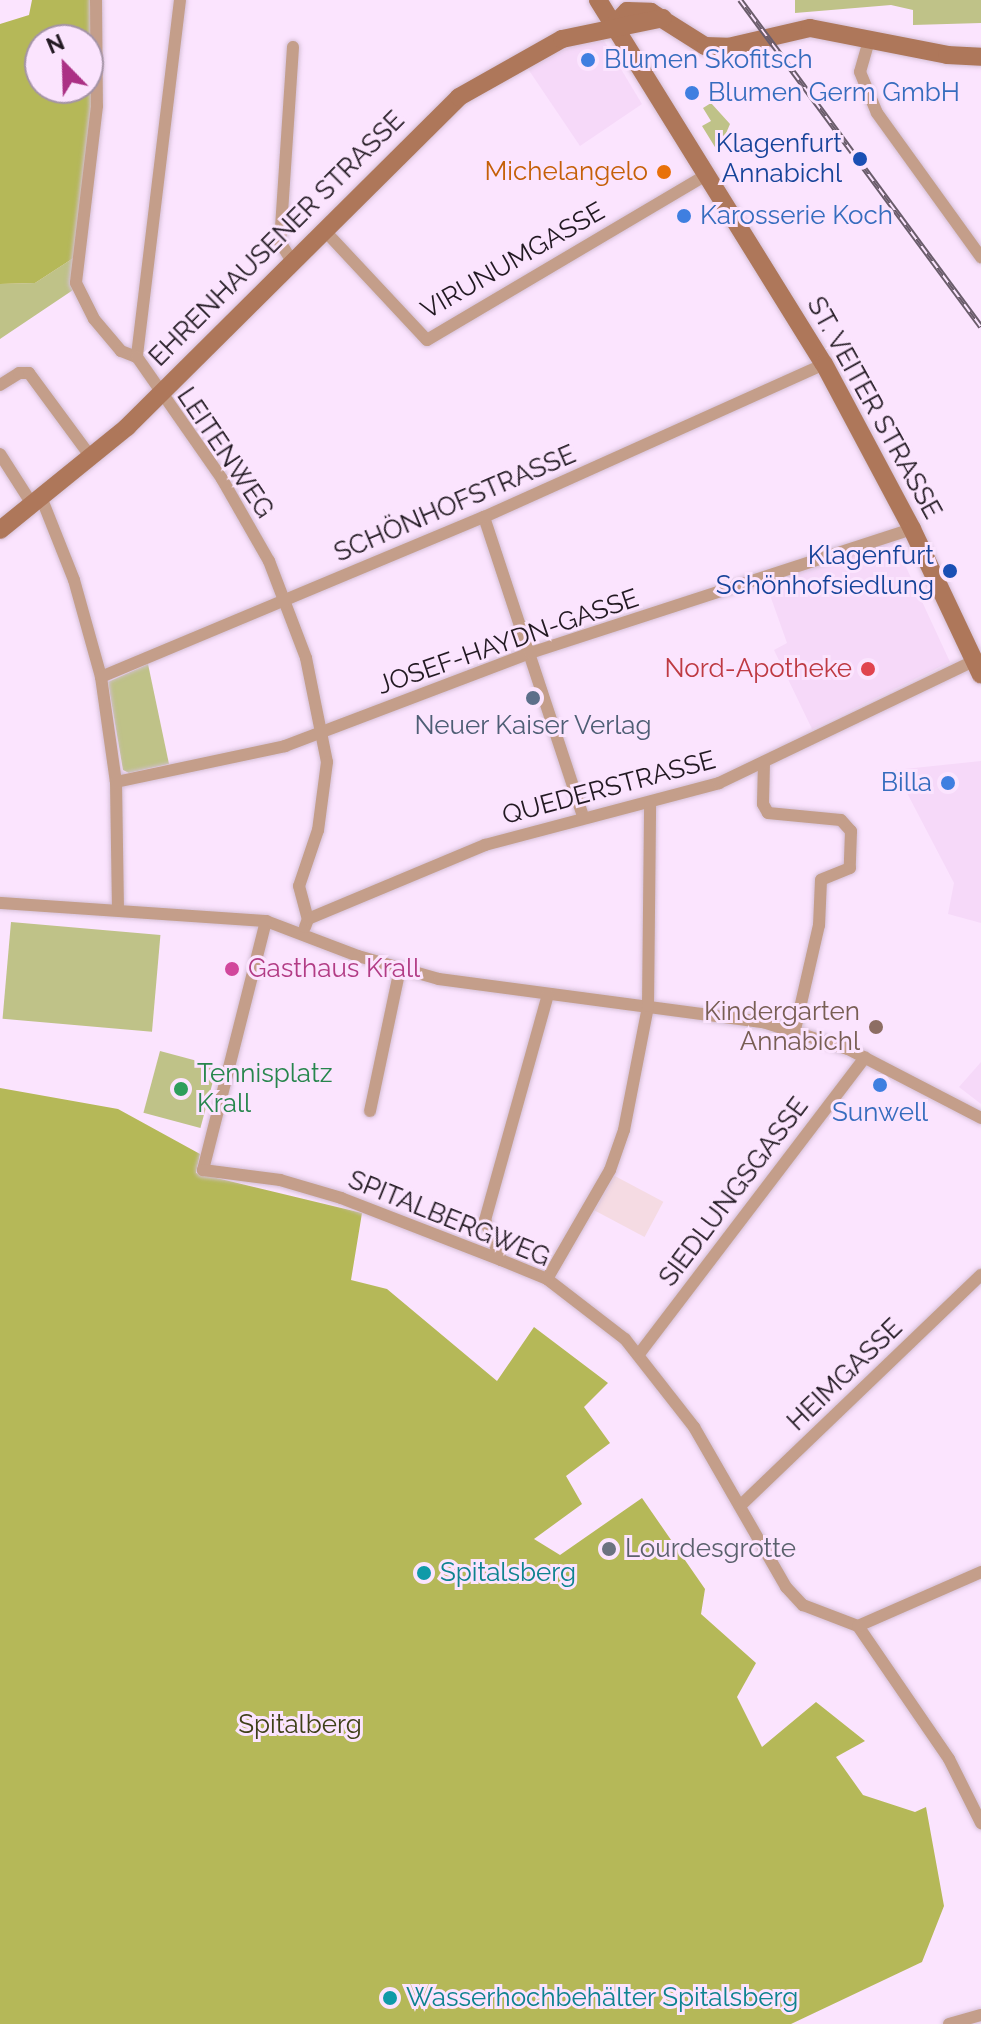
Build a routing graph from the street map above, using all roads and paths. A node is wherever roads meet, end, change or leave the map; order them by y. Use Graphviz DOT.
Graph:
graph roads {
  1 [pos="96,0"];
  2 [pos="180,0"];
  3 [pos="598,0"];
  4 [pos="614,25"];
  5 [pos="870,37"];
  6 [pos="293,47"];
  7 [pos="981,57"];
  8 [pos="708,174"];
  9 [pos="325,231"];
  10 [pos="981,257"];
  11 [pos="294,264"];
  12 [pos="137,357"];
  13 [pos="824,364"];
  14 [pos="0,385"];
  15 [pos="160,394"];
  16 [pos="0,454"];
  17 [pos="91,457"];
  18 [pos="37,501"];
  19 [pos="484,517"];
  20 [pos="912,529"];
  21 [pos="0,530"];
  22 [pos="285,601"];
  23 [pos="530,653"];
  24 [pos="978,668"];
  25 [pos="101,677"];
  26 [pos="325,731"];
  27 [pos="764,762"];
  28 [pos="116,782"];
  29 [pos="650,802"];
  30 [pos="583,817"];
  31 [pos="0,903"];
  32 [pos="118,910"];
  33 [pos="308,919"];
  34 [pos="266,921"];
  35 [pos="302,934"];
  36 [pos="400,969"];
  37 [pos="548,995"];
  38 [pos="648,1006"];
  39 [pos="795,1030"];
  40 [pos="865,1057"];
  41 [pos="370,1111"];
  42 [pos="981,1118"];
  43 [pos="501,1260"];
  44 [pos="981,1275"];
  45 [pos="547,1279"];
  46 [pos="639,1354"];
  47 [pos="740,1506"];
  48 [pos="979,1576"];
  49 [pos="858,1626"];
  50 [pos="981,1823"];
  51 [pos="981,2015"];
  52 [pos="949,2024"];
  1 -- 12 [label="street"];
  2 -- 12 [label="street"];
  3 -- 4 [label="street, ST. VEITER STRASSE"];
  4 -- 5 [label="street, EHRENHAUSENER STRASSE"];
  4 -- 8 [label="street, ST. VEITER STRASSE"];
  4 -- 9 [label="street, EHRENHAUSENER STRASSE"];
  5 -- 7 [label="street"];
  5 -- 10 [label="street"];
  6 -- 11 [label="street"];
  8 -- 9 [label="street, VIRUNUMGASSE"];
  8 -- 13 [label="street, ST. VEITER STRASSE"];
  9 -- 11 [label="street, EHRENHAUSENER STRASSE"];
  11 -- 15 [label="street, EHRENHAUSENER STRASSE"];
  12 -- 15 [label="street, LEITENWEG"];
  13 -- 19 [label="street, SCHÖNHOFSTRASSE"];
  13 -- 20 [label="street, ST. VEITER STRASSE"];
  14 -- 17 [label="street"];
  15 -- 17 [label="street, EHRENHAUSENER STRASSE"];
  15 -- 22 [label="street, LEITENWEG"];
  16 -- 18 [label="street"];
  17 -- 18 [label="street, EHRENHAUSENER STRASSE"];
  18 -- 21 [label="street, EHRENHAUSENER STRASSE"];
  18 -- 25 [label="street"];
  19 -- 22 [label="street, SCHÖNHOFSTRASSE"];
  19 -- 23 [label="street"];
  20 -- 23 [label="street, JOSEF-HAYDN-GASSE"];
  20 -- 24 [label="street, ST. VEITER STRASSE"];
  22 -- 25 [label="street, SCHÖNHOFSTRASSE"];
  22 -- 26 [label="street, LEITENWEG"];
  23 -- 26 [label="street, JOSEF-HAYDN-GASSE"];
  23 -- 30 [label="street"];
  24 -- 27 [label="street, QUEDERSTRASSE"];
  25 -- 28 [label="street"];
  26 -- 28 [label="street, JOSEF-HAYDN-GASSE"];
  26 -- 33 [label="street, LEITENWEG"];
  27 -- 29 [label="street, QUEDERSTRASSE"];
  27 -- 39 [label="street"];
  28 -- 32 [label="street"];
  29 -- 30 [label="street, QUEDERSTRASSE"];
  29 -- 38 [label="street"];
  30 -- 33 [label="street, QUEDERSTRASSE"];
  31 -- 32 [label="street"];
  32 -- 34 [label="street"];
  33 -- 35 [label="street"];
  34 -- 35 [label="street"];
  34 -- 43 [label="street, SPITALBERGWEG"];
  35 -- 36 [label="street"];
  36 -- 37 [label="street"];
  36 -- 41 [label="street"];
  37 -- 38 [label="street"];
  37 -- 43 [label="street"];
  38 -- 39 [label="street"];
  38 -- 45 [label="street"];
  39 -- 40 [label="street"];
  40 -- 42 [label="street"];
  40 -- 46 [label="street, SIEDLUNGSGASSE"];
  43 -- 45 [label="street, SPITALBERGWEG"];
  44 -- 47 [label="street, HEIMGASSE"];
  45 -- 46 [label="street, SPITALBERGWEG"];
  46 -- 47 [label="street, SPITALBERGWEG"];
  47 -- 49 [label="street, SPITALBERGWEG"];
  48 -- 49 [label="street"];
  49 -- 50 [label="street"];
  51 -- 52 [label="street"];
}
